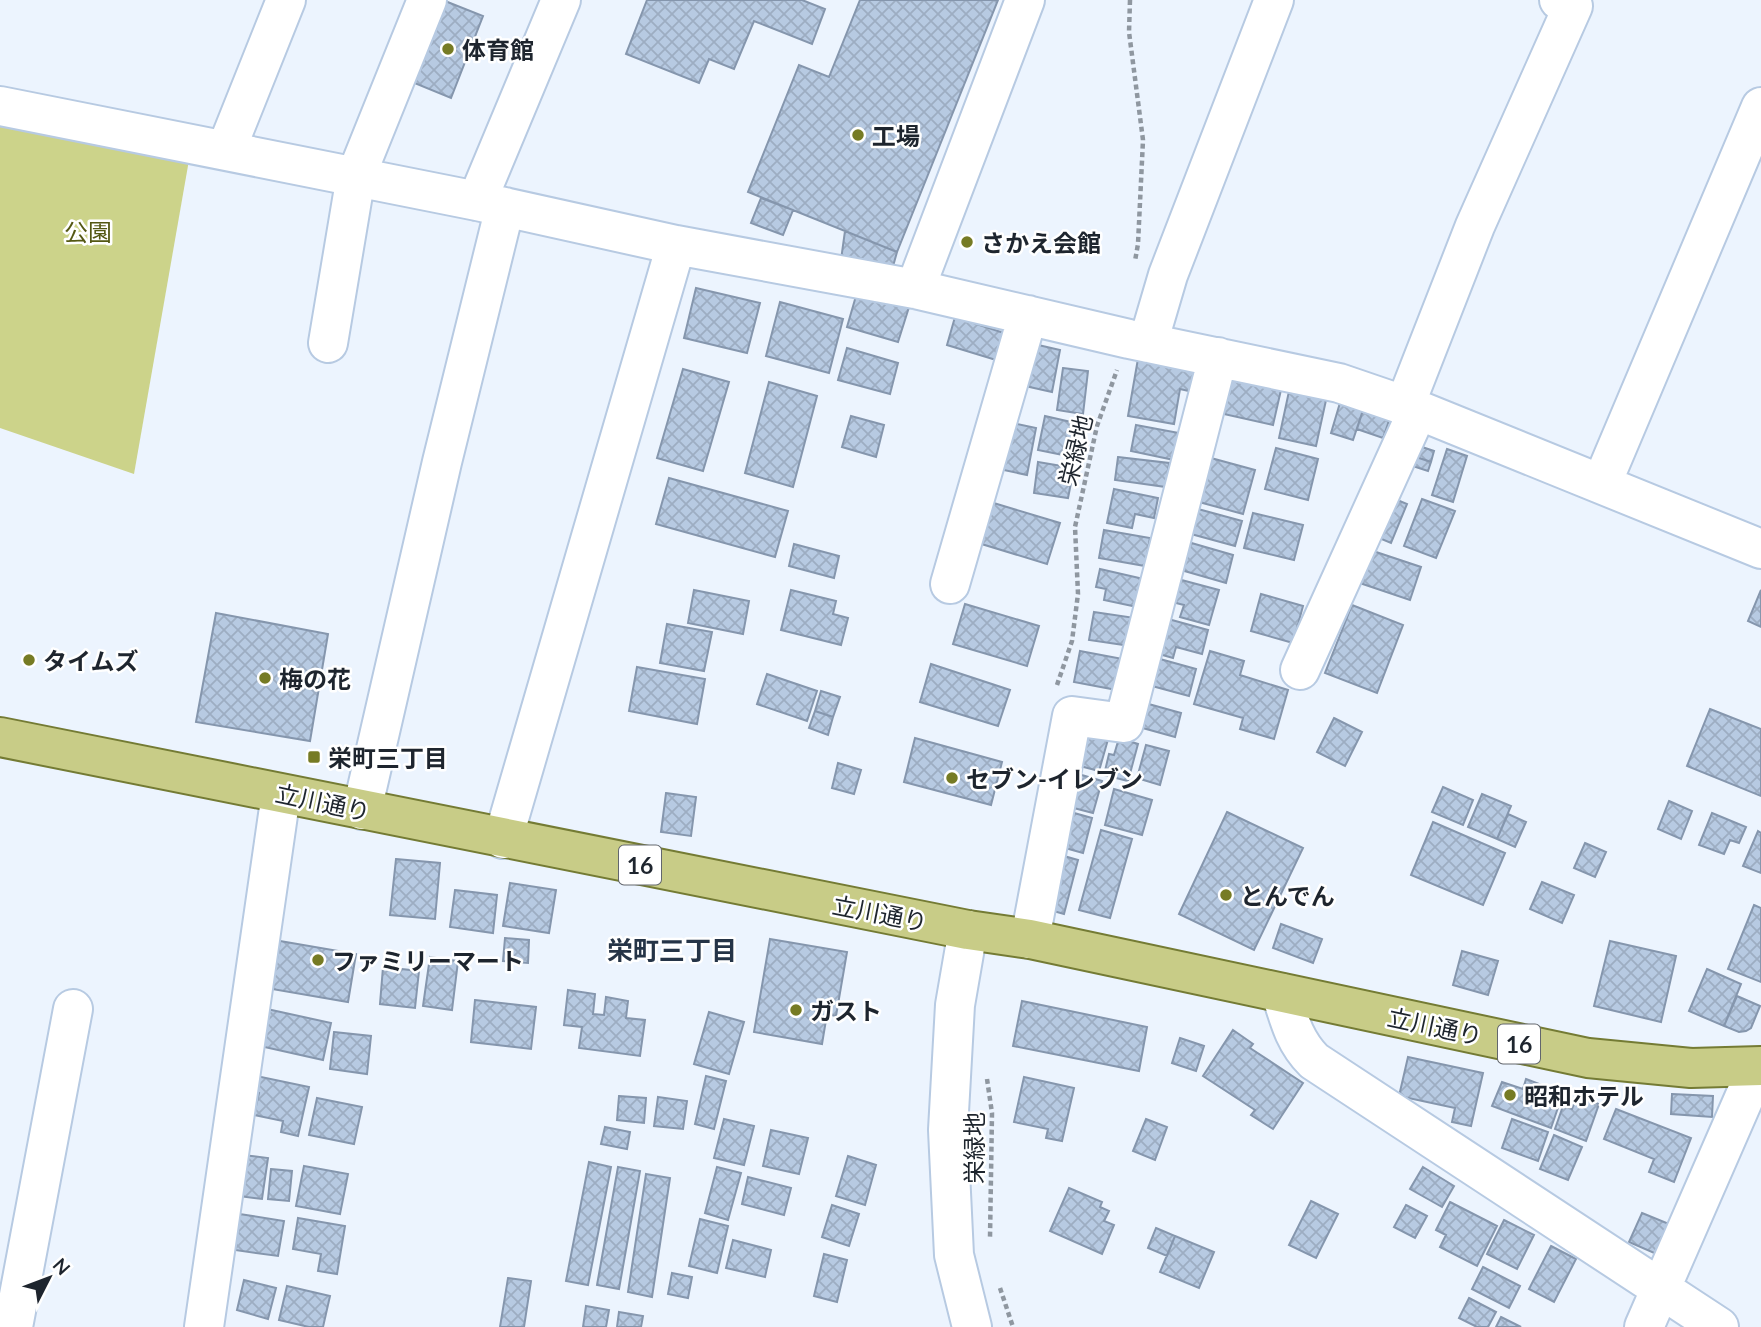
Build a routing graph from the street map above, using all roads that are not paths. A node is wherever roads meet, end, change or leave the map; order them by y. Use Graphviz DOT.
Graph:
graph roads {
  1 [pos="286,0"];
  2 [pos="427,0"];
  3 [pos="561,0"];
  4 [pos="1025,0"];
  5 [pos="1274,0"];
  6 [pos="1559,0"];
  7 [pos="0,106"];
  8 [pos="1761,107"];
  9 [pos="226,150"];
  10 [pos="356,176"];
  11 [pos="491,204"];
  12 [pos="676,245"];
  13 [pos="915,289"];
  14 [pos="1028,315"];
  15 [pos="1138,341"];
  16 [pos="328,343"];
  17 [pos="1219,357"];
  18 [pos="1412,407"];
  19 [pos="1602,483"];
  20 [pos="1761,549"];
  21 [pos="950,584"];
  22 [pos="1300,670"];
  23 [pos="0,737"];
  24 [pos="281,794"];
  25 [pos="362,810"];
  26 [pos="503,839"];
  27 [pos="968,930"];
  28 [pos="1030,939"];
  29 [pos="1281,993"];
  30 [pos="73,1009"];
  31 [pos="1761,1066"];
  32 [pos="1761,1074"];
  33 [pos="1660,1290"];
  34 [pos="13,1327"];
  35 [pos="204,1327"];
  36 [pos="972,1327"];
  37 [pos="1644,1327"];
  38 [pos="1719,1327"];
  1 -- 9 [label="street"];
  2 -- 10 [label="street"];
  3 -- 11 [label="street"];
  4 -- 13 [label="street"];
  5 -- 15 [label="street"];
  6 -- 18 [label="street"];
  7 -- 9 [label="street"];
  8 -- 19 [label="street"];
  9 -- 10 [label="street"];
  10 -- 11 [label="street"];
  10 -- 16 [label="street"];
  11 -- 12 [label="street"];
  11 -- 25 [label="street"];
  12 -- 13 [label="street"];
  12 -- 26 [label="street"];
  13 -- 14 [label="street"];
  14 -- 15 [label="street"];
  14 -- 21 [label="street"];
  15 -- 17 [label="street"];
  17 -- 18 [label="street"];
  17 -- 28 [label="street"];
  18 -- 19 [label="street"];
  18 -- 22 [label="street"];
  19 -- 20 [label="street"];
  23 -- 24 [label="main road, 立川通り / 16"];
  24 -- 25 [label="main road, 立川通り / 16"];
  24 -- 35 [label="street"];
  25 -- 26 [label="main road, 立川通り / 16"];
  26 -- 27 [label="main road, 立川通り / 16"];
  27 -- 28 [label="main road, 立川通り / 16"];
  27 -- 36 [label="street"];
  28 -- 29 [label="main road, 立川通り / 16"];
  29 -- 31 [label="main road, 立川通り / 16"];
  29 -- 33 [label="street"];
  30 -- 34 [label="street"];
  32 -- 33 [label="street"];
  33 -- 37 [label="street"];
  33 -- 38 [label="street"];
}
